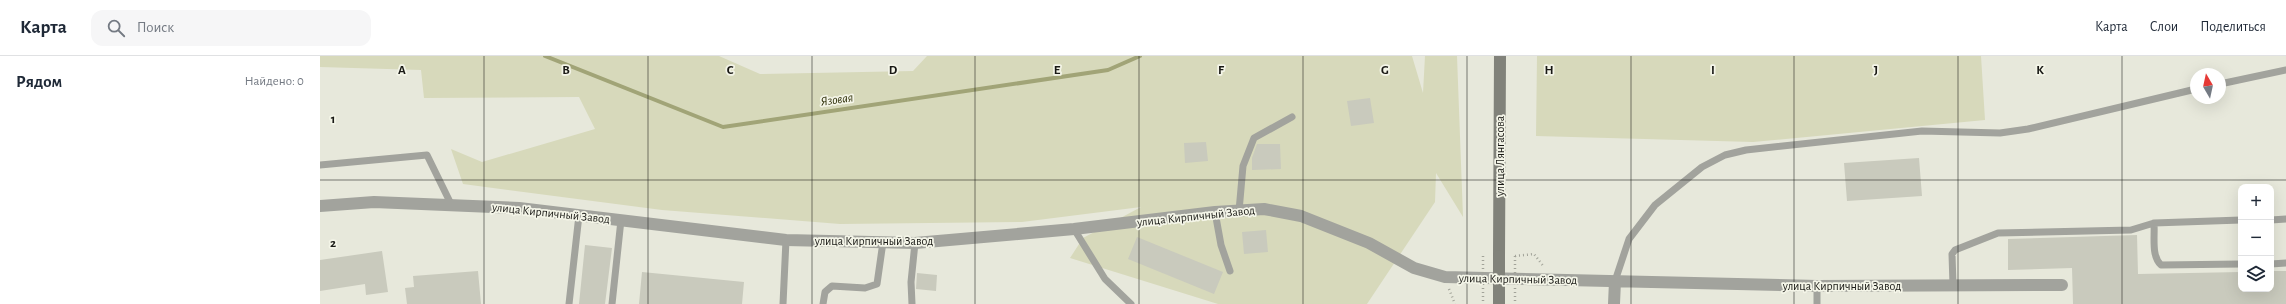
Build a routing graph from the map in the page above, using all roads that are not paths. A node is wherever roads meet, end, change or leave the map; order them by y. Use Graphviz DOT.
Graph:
graph roads {
  1 [pos="1500,56"];
  2 [pos="2286,70"];
  3 [pos="2226,83"];
  4 [pos="2190,90"];
  5 [pos="1292,117"];
  6 [pos="320,165"];
  7 [pos="452,204"];
  8 [pos="320,206"];
  9 [pos="1238,211"];
  10 [pos="1215,212"];
  11 [pos="579,215"];
  12 [pos="2286,219"];
  13 [pos="621,220"];
  14 [pos="2238,220"];
  15 [pos="2274,220"];
  16 [pos="2154,222"];
  17 [pos="1074,229"];
  18 [pos="786,240"];
  19 [pos="883,242"];
  20 [pos="915,243"];
  21 [pos="2286,263"];
  22 [pos="2238,264"];
  23 [pos="2274,264"];
  24 [pos="1230,271"];
  25 [pos="1615,281"];
  26 [pos="2062,285"];
  27 [pos="1817,286"];
  28 [pos="1952,286"];
  29 [pos="569,304"];
  30 [pos="612,304"];
  31 [pos="782,304"];
  32 [pos="823,304"];
  33 [pos="912,304"];
  34 [pos="1131,304"];
  35 [pos="1500,304"];
  36 [pos="1614,304"];
  37 [pos="1817,304"];
  1 -- 35 [label="main road, улица Лянгасова, bridge"];
  2 -- 3 [label="lane"];
  4 -- 25 [label="lane"];
  5 -- 9 [label="lane"];
  6 -- 7 [label="lane"];
  7 -- 8 [label="street, улица Кирпичный Завод"];
  7 -- 11 [label="street, улица Кирпичный Завод"];
  9 -- 10 [label="street, улица Кирпичный Завод"];
  9 -- 25 [label="street, улица Кирпичный Завод"];
  10 -- 17 [label="street, улица Кирпичный Завод"];
  10 -- 24 [label="lane"];
  11 -- 13 [label="street, улица Кирпичный Завод"];
  11 -- 29 [label="lane"];
  12 -- 15 [label="lane"];
  13 -- 18 [label="street, улица Кирпичный Завод"];
  13 -- 30 [label="lane"];
  14 -- 16 [label="lane"];
  16 -- 22 [label="lane"];
  16 -- 28 [label="lane"];
  17 -- 20 [label="street, улица Кирпичный Завод"];
  17 -- 34 [label="lane"];
  18 -- 19 [label="street, улица Кирпичный Завод"];
  18 -- 31 [label="lane"];
  19 -- 20 [label="street, улица Кирпичный Завод"];
  19 -- 32 [label="lane"];
  20 -- 33 [label="lane"];
  21 -- 23 [label="lane"];
  25 -- 27 [label="street, улица Кирпичный Завод"];
  25 -- 36 [label="street"];
  26 -- 28 [label="street, улица Кирпичный Завод"];
  27 -- 28 [label="street, улица Кирпичный Завод"];
  27 -- 37 [label="lane"];
}
